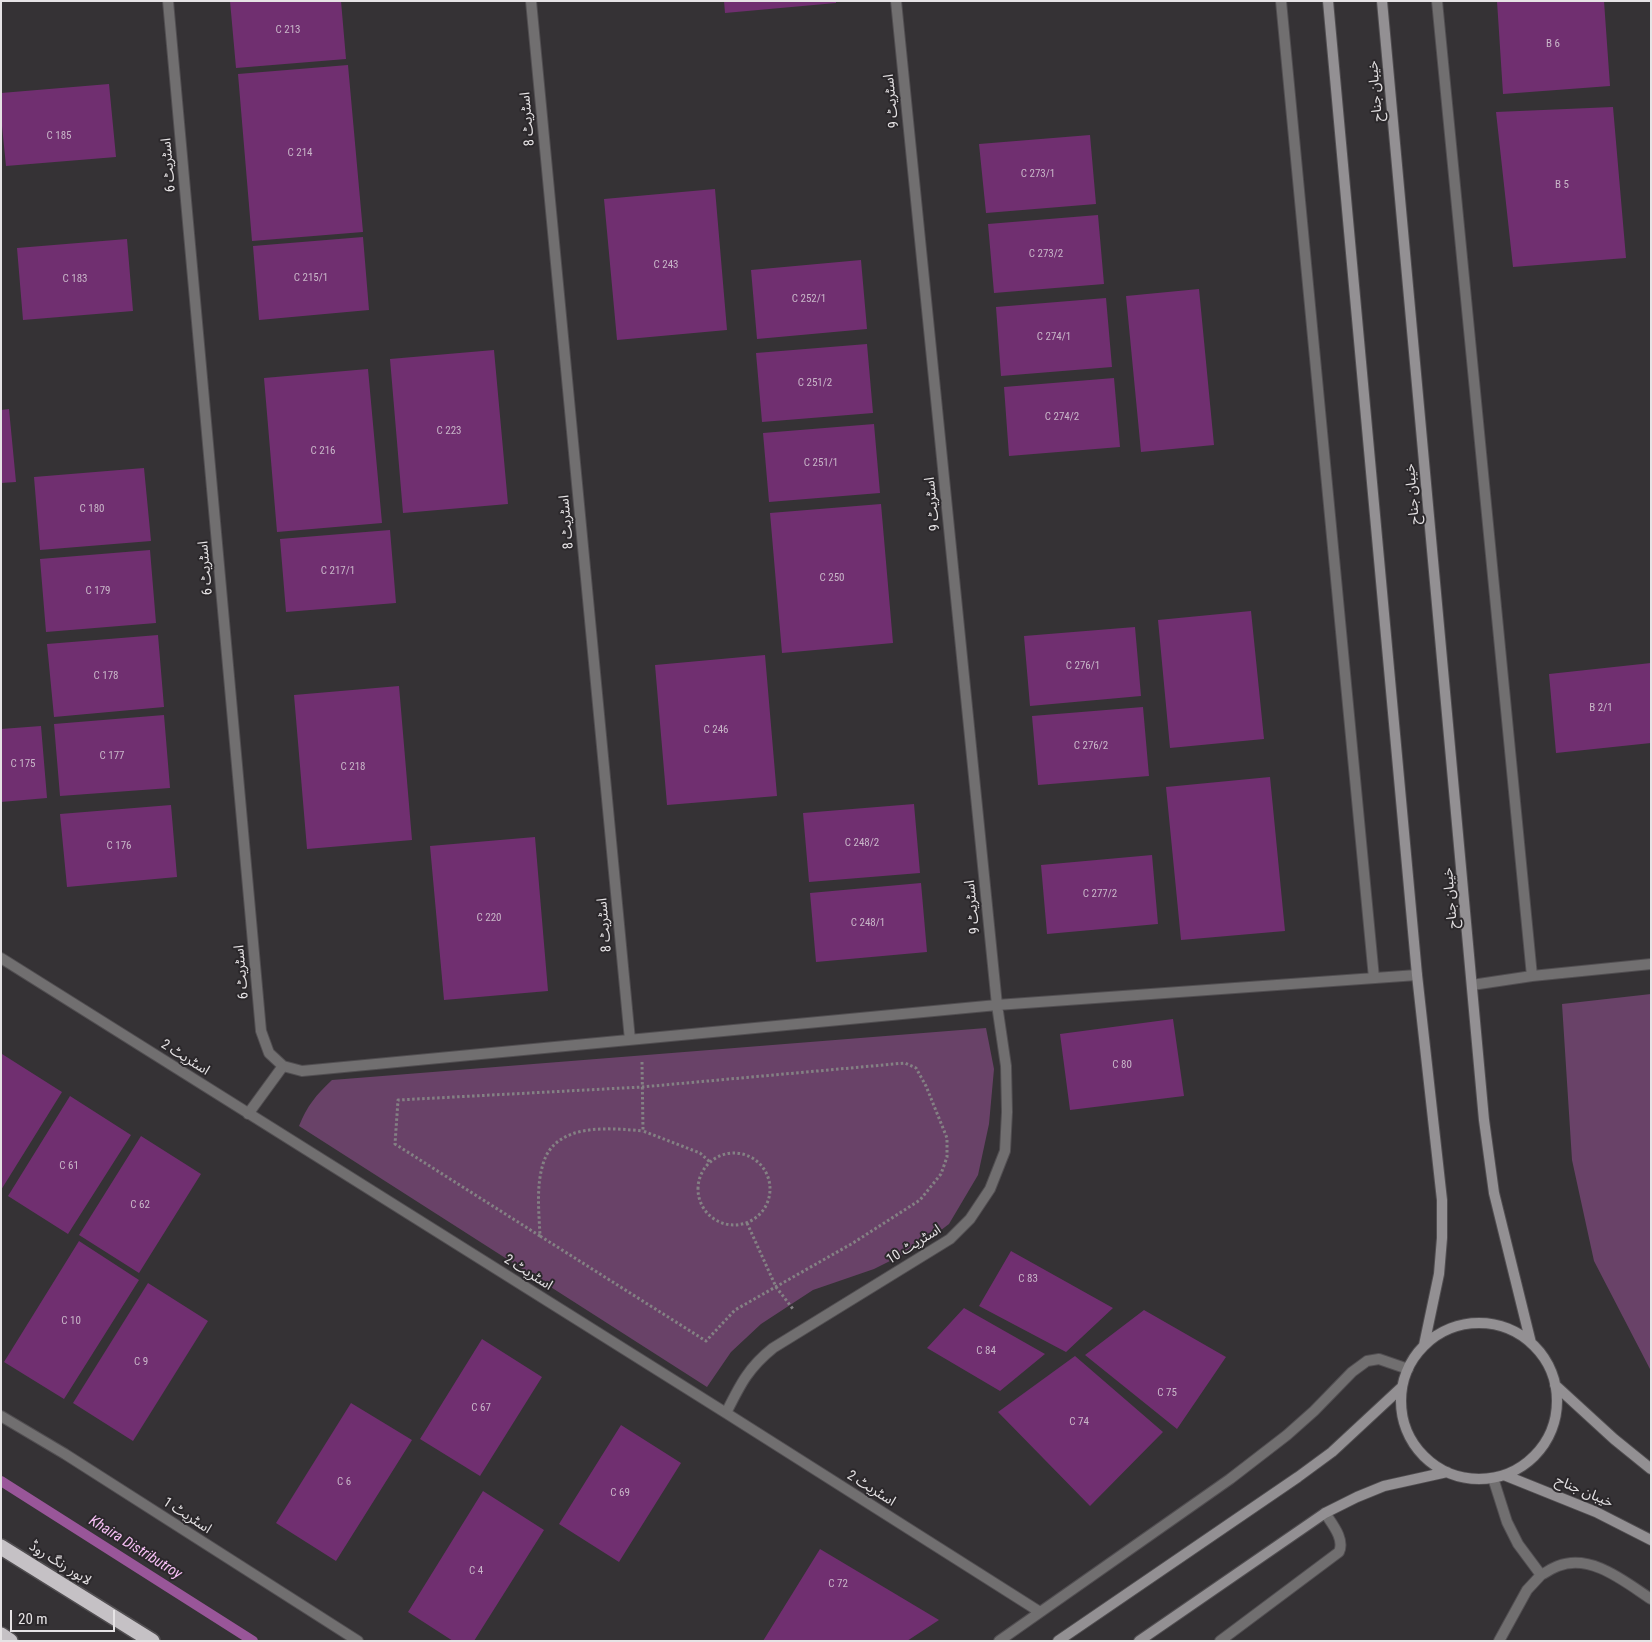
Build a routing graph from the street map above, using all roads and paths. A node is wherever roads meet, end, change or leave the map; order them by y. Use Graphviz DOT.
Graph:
graph roads {
  1 [pos="168,1"];
  2 [pos="531,1"];
  3 [pos="896,1"];
  4 [pos="1281,1"];
  5 [pos="1328,1"];
  6 [pos="1382,1"];
  7 [pos="1437,1"];
  8 [pos="1,958"];
  9 [pos="1651,964"];
  10 [pos="1417,975"];
  11 [pos="1532,976"];
  12 [pos="1374,978"];
  13 [pos="1472,985"];
  14 [pos="997,1005"];
  15 [pos="641,1038"];
  16 [pos="630,1040"];
  17 [pos="283,1066"];
  18 [pos="642,1087"];
  19 [pos="248,1114"];
  20 [pos="643,1131"];
  21 [pos="710,1162"];
  22 [pos="747,1223"];
  23 [pos="540,1236"];
  24 [pos="776,1287"];
  25 [pos="1531,1343"];
  26 [pos="1424,1345"];
  27 [pos="1408,1369"];
  28 [pos="1555,1385"];
  29 [pos="1402,1387"];
  30 [pos="726,1413"];
  31 [pos="1,1416"];
  32 [pos="1651,1470"];
  33 [pos="1448,1472"];
  34 [pos="1504,1475"];
  35 [pos="1493,1478"];
  36 [pos="1325,1513"];
  37 [pos="1651,1540"];
  38 [pos="1,1547"];
  39 [pos="1541,1575"];
  40 [pos="1651,1598"];
  41 [pos="1040,1612"];
  42 [pos="1,1635"];
  43 [pos="10,1641"];
  44 [pos="152,1641"];
  45 [pos="358,1641"];
  46 [pos="1000,1641"];
  47 [pos="1058,1641"];
  48 [pos="1139,1641"];
  49 [pos="1220,1641"];
  50 [pos="1499,1641"];
  1 -- 17 [label="street, اسٹریٹ 6"];
  2 -- 16 [label="street, اسٹریٹ 8"];
  3 -- 14 [label="street, اسٹریٹ 9"];
  4 -- 12 [label="street"];
  5 -- 10 [label="main road"];
  6 -- 13 [label="main road, خیبان جناح"];
  7 -- 11 [label="street"];
  8 -- 19 [label="street, اسٹریٹ 2"];
  9 -- 11 [label="street"];
  10 -- 12 [label="street"];
  10 -- 26 [label="main road"];
  11 -- 13 [label="street"];
  12 -- 14 [label="street"];
  13 -- 25 [label="main road, خیبان جناح"];
  14 -- 15 [label="street"];
  14 -- 30 [label="street, اسٹریٹ 10"];
  15 -- 16 [label="street"];
  15 -- 18 [label="path"];
  16 -- 17 [label="street"];
  17 -- 19 [label="street"];
  18 -- 20 [label="path"];
  18 -- 23 [label="path"];
  18 -- 24 [label="path"];
  19 -- 30 [label="street, اسٹریٹ 2"];
  20 -- 21 [label="path"];
  20 -- 23 [label="path"];
  21 -- 22 [label="path"];
  21 -- 22 [label="path"];
  22 -- 24 [label="path"];
  23 -- 24 [label="path"];
  25 -- 26 [label="main road"];
  25 -- 28 [label="main road"];
  26 -- 27 [label="main road"];
  27 -- 29 [label="main road"];
  27 -- 41 [label="street"];
  28 -- 32 [label="main road"];
  28 -- 34 [label="main road"];
  29 -- 33 [label="main road"];
  29 -- 47 [label="main road"];
  30 -- 41 [label="street, اسٹریٹ 2"];
  31 -- 45 [label="street, اسٹریٹ 1"];
  33 -- 35 [label="main road"];
  33 -- 36 [label="main road"];
  34 -- 35 [label="main road"];
  34 -- 37 [label="main road, خیبان جناح"];
  35 -- 39 [label="street"];
  36 -- 48 [label="main road"];
  36 -- 49 [label="street"];
  38 -- 44 [label="highway, لاہور رنگ روڈ"];
  39 -- 40 [label="street"];
  39 -- 50 [label="street"];
  41 -- 46 [label="street"];
  42 -- 43 [label="highway"];
}
